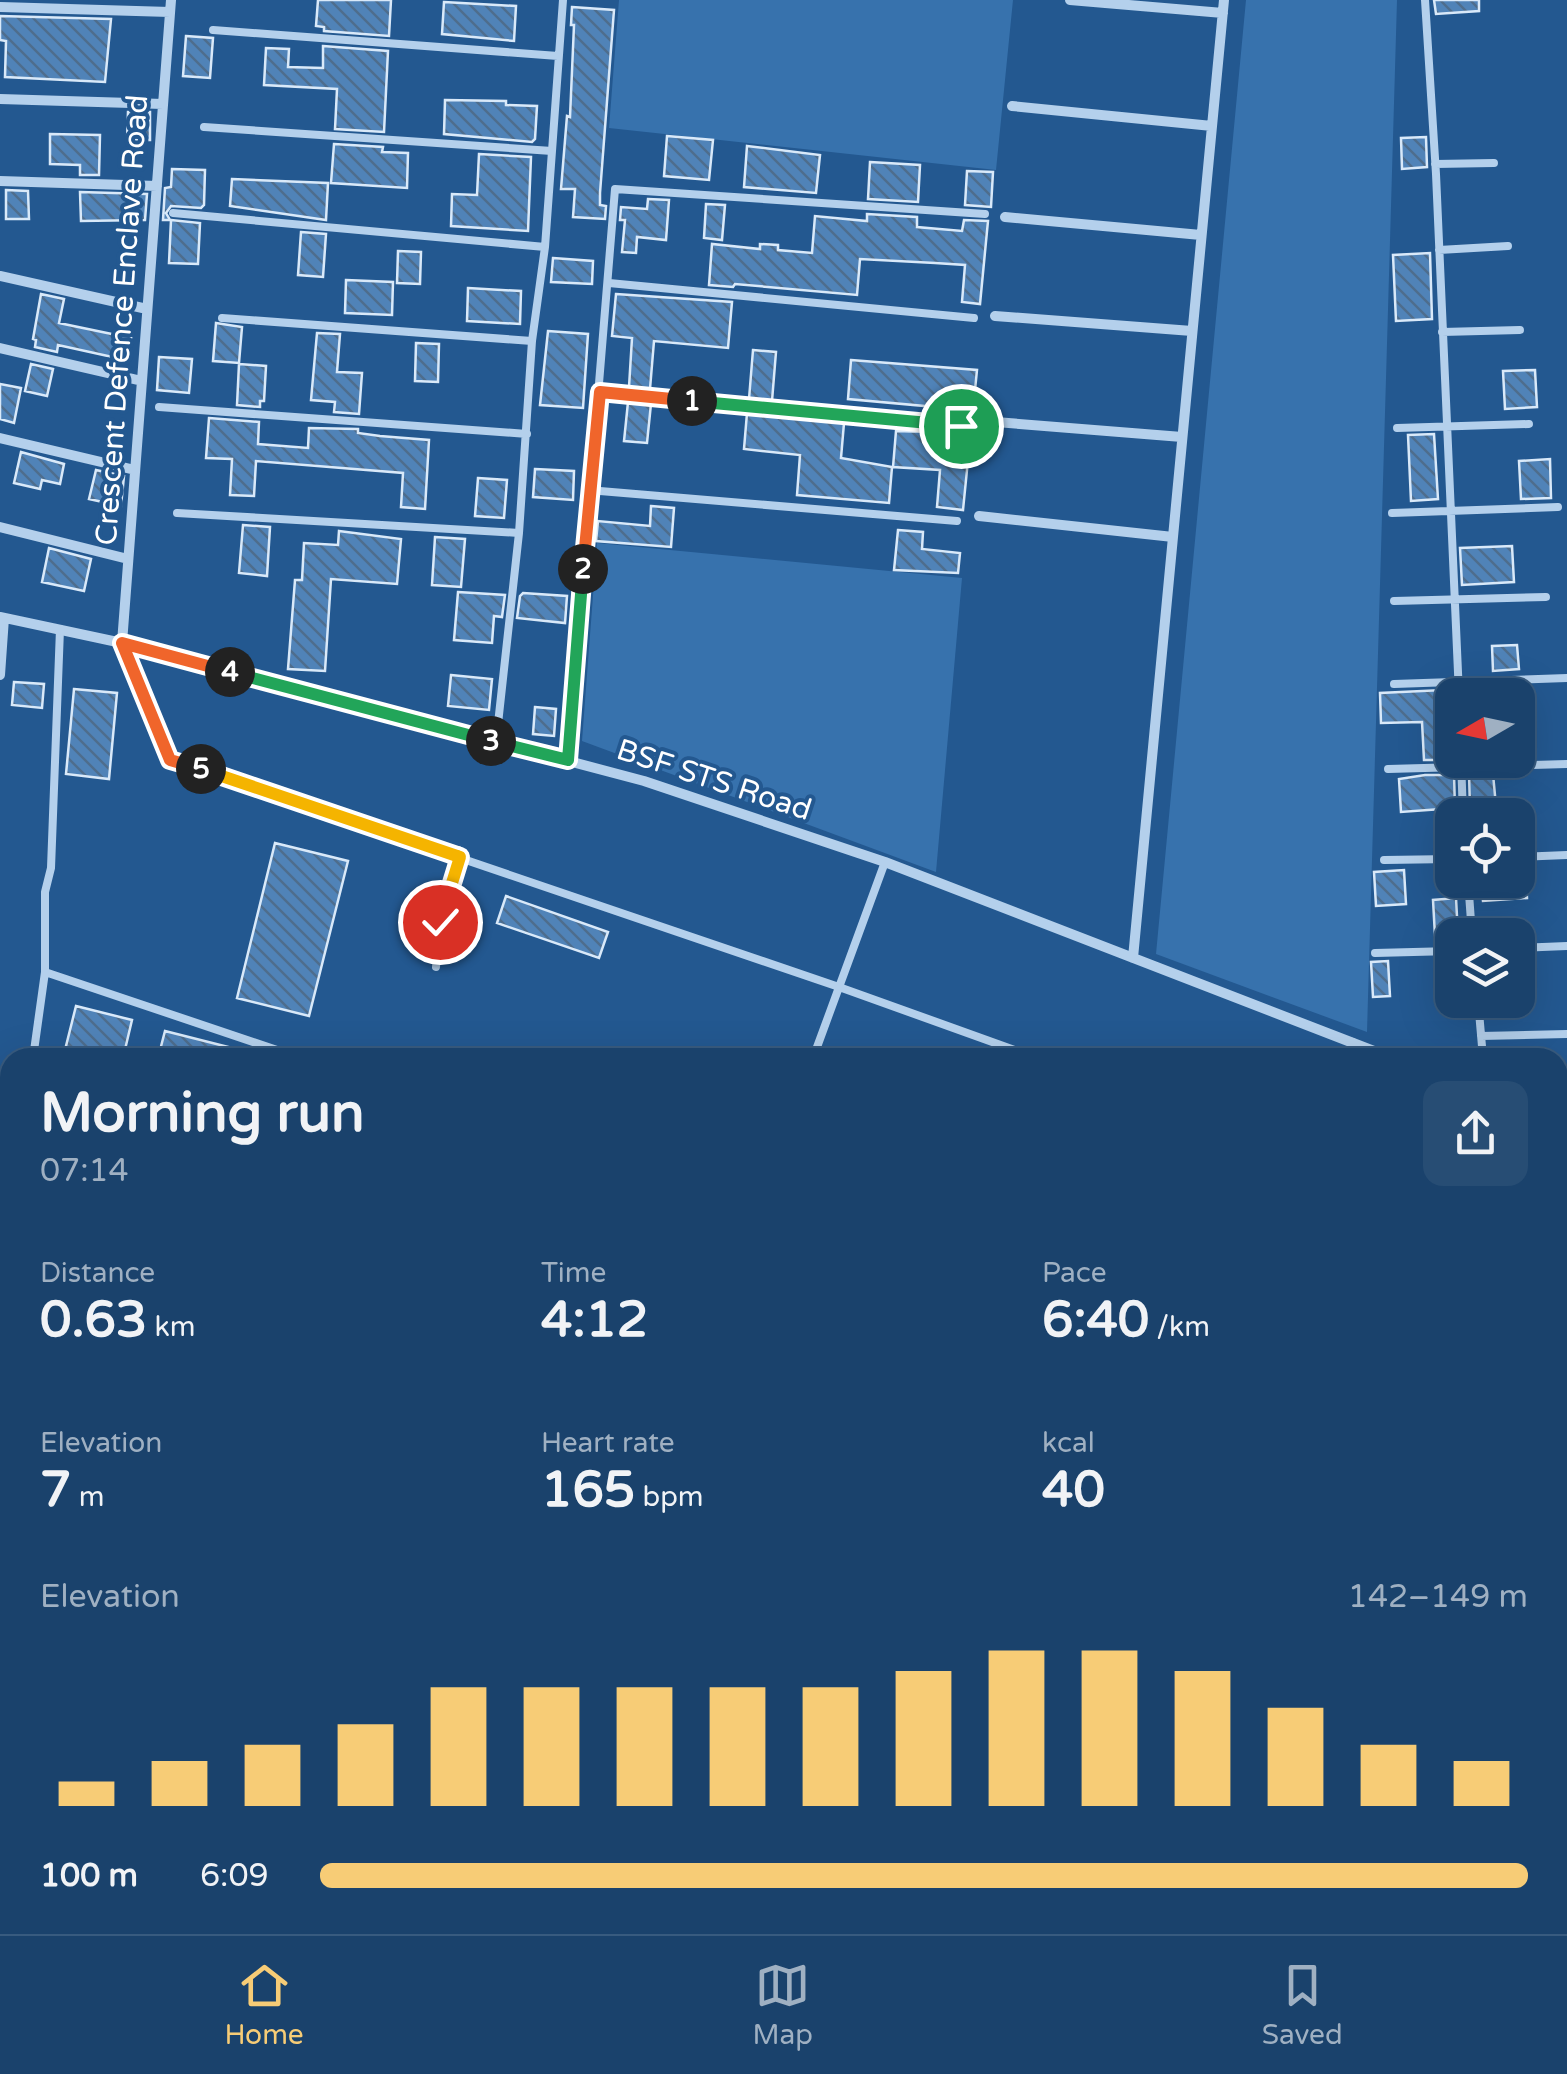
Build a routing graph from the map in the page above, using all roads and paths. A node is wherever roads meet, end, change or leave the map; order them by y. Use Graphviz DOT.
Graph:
graph roads {
  1 [pos="562,0"];
  2 [pos="1070,0"];
  3 [pos="1224,0"];
  4 [pos="1425,0"];
  5 [pos="170,6"];
  6 [pos="0,7"];
  7 [pos="1223,14"];
  8 [pos="213,30"];
  9 [pos="558,56"];
  10 [pos="0,99"];
  11 [pos="163,104"];
  12 [pos="1012,106"];
  13 [pos="1212,126"];
  14 [pos="204,127"];
  15 [pos="552,152"];
  16 [pos="1494,163"];
  17 [pos="1435,164"];
  18 [pos="0,181"];
  19 [pos="157,186"];
  20 [pos="172,213"];
  21 [pos="986,214"];
  22 [pos="1004,217"];
  23 [pos="1202,235"];
  24 [pos="1508,246"];
  25 [pos="545,247"];
  26 [pos="1439,250"];
  27 [pos="0,276"];
  28 [pos="609,282"];
  29 [pos="148,309"];
  30 [pos="994,316"];
  31 [pos="222,318"];
  32 [pos="974,318"];
  33 [pos="1192,330"];
  34 [pos="1520,330"];
  35 [pos="1442,332"];
  36 [pos="532,341"];
  37 [pos="0,348"];
  38 [pos="142,381"];
  39 [pos="600,392"];
  40 [pos="159,407"];
  41 [pos="983,421"];
  42 [pos="1529,424"];
  43 [pos="961,426"];
  44 [pos="1446,426"];
  45 [pos="1396,428"];
  46 [pos="527,434"];
  47 [pos="0,438"];
  48 [pos="1182,438"];
  49 [pos="135,470"];
  50 [pos="588,490"];
  51 [pos="1558,508"];
  52 [pos="1449,510"];
  53 [pos="177,513"];
  54 [pos="1392,513"];
  55 [pos="979,516"];
  56 [pos="957,520"];
  57 [pos="0,527"];
  58 [pos="518,533"];
  59 [pos="1173,537"];
  60 [pos="128,559"];
  61 [pos="1546,597"];
  62 [pos="1453,599"];
  63 [pos="1394,601"];
  64 [pos="2,617"];
  65 [pos="60,629"];
  66 [pos="122,643"];
  67 [pos="0,675"];
  68 [pos="1458,678"];
  69 [pos="1567,678"];
  70 [pos="1535,679"];
  71 [pos="1435,683"];
  72 [pos="1394,684"];
  73 [pos="496,742"];
  74 [pos="568,760"];
  75 [pos="1535,764"];
  76 [pos="1567,764"];
  77 [pos="1435,765"];
  78 [pos="1388,769"];
  79 [pos="1567,855"];
  80 [pos="1535,856"];
  81 [pos="460,857"];
  82 [pos="1435,859"];
  83 [pos="1384,860"];
  84 [pos="885,862"];
  85 [pos="1567,946"];
  86 [pos="1535,947"];
  87 [pos="1435,951"];
  88 [pos="1376,953"];
  89 [pos="1133,958"];
  90 [pos="436,967"];
  91 [pos="45,972"];
  92 [pos="839,987"];
  93 [pos="1480,1018"];
  94 [pos="1567,1034"];
  95 [pos="1481,1036"];
  96 [pos="1353,1042"];
  97 [pos="34,1048"];
  98 [pos="271,1048"];
  99 [pos="817,1048"];
  100 [pos="1002,1048"];
  101 [pos="1351,1048"];
  102 [pos="1368,1048"];
  103 [pos="1482,1048"];
  1 -- 9 [label="lane"];
  2 -- 7 [label="street"];
  3 -- 7 [label="street"];
  4 -- 17 [label="lane"];
  5 -- 6 [label="street"];
  5 -- 11 [label="street, Crescent Defence Enclave Road"];
  7 -- 13 [label="street"];
  8 -- 9 [label="lane"];
  9 -- 15 [label="lane"];
  10 -- 11 [label="street"];
  11 -- 19 [label="street, Crescent Defence Enclave Road"];
  12 -- 13 [label="street"];
  13 -- 23 [label="street"];
  14 -- 15 [label="lane"];
  15 -- 25 [label="lane"];
  16 -- 17 [label="lane"];
  17 -- 26 [label="lane"];
  18 -- 19 [label="street"];
  19 -- 29 [label="street, Crescent Defence Enclave Road"];
  20 -- 25 [label="lane"];
  21 -- 28 [label="lane"];
  22 -- 23 [label="street"];
  23 -- 33 [label="street"];
  24 -- 26 [label="lane"];
  25 -- 36 [label="lane"];
  26 -- 35 [label="lane"];
  27 -- 29 [label="street"];
  28 -- 32 [label="lane"];
  28 -- 39 [label="lane"];
  29 -- 38 [label="street, Crescent Defence Enclave Road"];
  30 -- 33 [label="street"];
  31 -- 36 [label="lane"];
  33 -- 48 [label="street"];
  34 -- 35 [label="lane"];
  35 -- 44 [label="lane"];
  36 -- 46 [label="lane"];
  37 -- 38 [label="street"];
  38 -- 49 [label="street, Crescent Defence Enclave Road"];
  39 -- 43 [label="lane"];
  39 -- 50 [label="lane"];
  40 -- 46 [label="lane"];
  41 -- 48 [label="street"];
  42 -- 44 [label="lane"];
  44 -- 45 [label="lane"];
  44 -- 52 [label="lane"];
  46 -- 58 [label="lane"];
  47 -- 49 [label="street"];
  48 -- 59 [label="street"];
  49 -- 60 [label="street, Crescent Defence Enclave Road"];
  50 -- 56 [label="lane"];
  50 -- 74 [label="lane"];
  51 -- 52 [label="lane"];
  52 -- 54 [label="lane"];
  52 -- 62 [label="lane"];
  53 -- 58 [label="lane"];
  55 -- 59 [label="street"];
  57 -- 60 [label="street"];
  58 -- 73 [label="lane"];
  59 -- 89 [label="street"];
  60 -- 66 [label="street, Crescent Defence Enclave Road"];
  61 -- 62 [label="lane"];
  62 -- 63 [label="lane"];
  62 -- 68 [label="lane"];
  64 -- 65 [label="street, BSF STS Road"];
  64 -- 67 [label="street"];
  65 -- 66 [label="street, BSF STS Road"];
  65 -- 91 [label="lane"];
  66 -- 73 [label="street, BSF STS Road"];
  66 -- 81 [label="lane"];
  69 -- 70 [label="lane"];
  71 -- 72 [label="lane"];
  73 -- 74 [label="street, BSF STS Road"];
  74 -- 84 [label="street, BSF STS Road"];
  75 -- 76 [label="lane"];
  77 -- 78 [label="lane"];
  79 -- 80 [label="lane"];
  81 -- 90 [label="lane"];
  81 -- 92 [label="lane"];
  82 -- 83 [label="lane"];
  84 -- 89 [label="street, BSF STS Road"];
  84 -- 92 [label="lane"];
  85 -- 86 [label="lane"];
  87 -- 88 [label="lane"];
  89 -- 96 [label="street, BSF STS Road"];
  91 -- 97 [label="lane"];
  91 -- 98 [label="lane"];
  92 -- 99 [label="lane"];
  92 -- 100 [label="lane"];
  93 -- 95 [label="lane"];
  94 -- 95 [label="lane"];
  95 -- 103 [label="lane"];
  96 -- 101 [label="lane"];
  96 -- 102 [label="street, BSF STS Road"];
}
